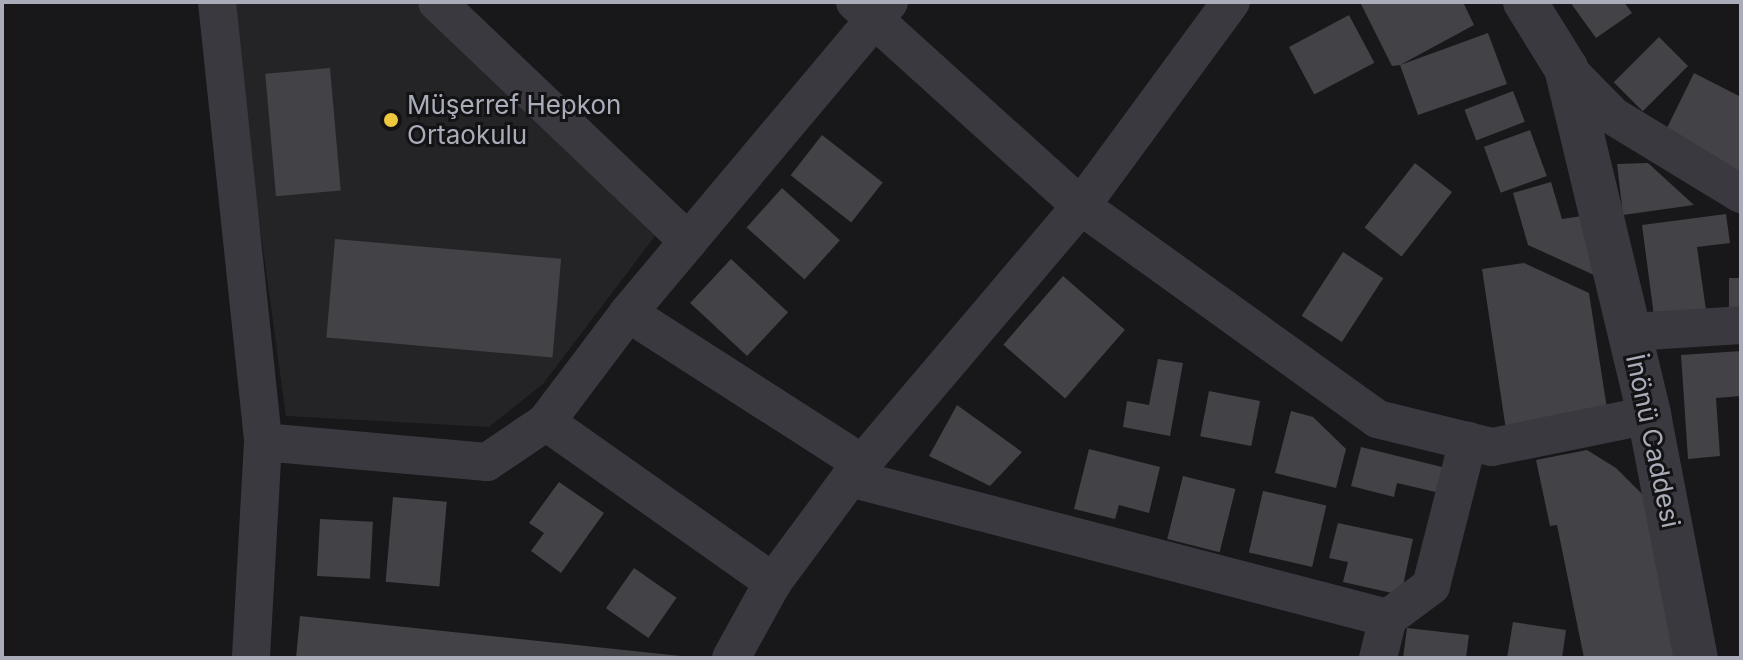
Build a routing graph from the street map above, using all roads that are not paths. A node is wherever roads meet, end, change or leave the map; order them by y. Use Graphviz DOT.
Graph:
graph roads {
  1 [pos="217,2"];
  2 [pos="437,2"];
  3 [pos="1231,2"];
  4 [pos="1525,2"];
  5 [pos="873,8"];
  6 [pos="1566,68"];
  7 [pos="1741,194"];
  8 [pos="1081,206"];
  9 [pos="688,241"];
  10 [pos="628,313"];
  11 [pos="1741,325"];
  12 [pos="1631,332"];
  13 [pos="1649,415"];
  14 [pos="546,422"];
  15 [pos="1468,441"];
  16 [pos="263,442"];
  17 [pos="856,471"];
  18 [pos="773,582"];
  19 [pos="1388,618"];
  20 [pos="251,658"];
  21 [pos="731,658"];
  22 [pos="1378,658"];
  23 [pos="1696,658"];
  1 -- 16 [label="street"];
  2 -- 9 [label="street"];
  3 -- 8 [label="street"];
  4 -- 6 [label="street"];
  5 -- 8 [label="street"];
  5 -- 9 [label="street"];
  6 -- 7 [label="street"];
  6 -- 12 [label="street"];
  8 -- 15 [label="street"];
  8 -- 17 [label="street"];
  9 -- 10 [label="street"];
  10 -- 14 [label="street"];
  10 -- 17 [label="street"];
  11 -- 12 [label="street, İnönü Caddesi"];
  12 -- 13 [label="street, İnönü Caddesi"];
  13 -- 15 [label="street"];
  13 -- 23 [label="street, İnönü Caddesi"];
  14 -- 16 [label="street"];
  14 -- 18 [label="street"];
  15 -- 19 [label="street"];
  16 -- 20 [label="street"];
  17 -- 18 [label="street"];
  17 -- 19 [label="street"];
  18 -- 21 [label="street"];
  19 -- 22 [label="street"];
}
